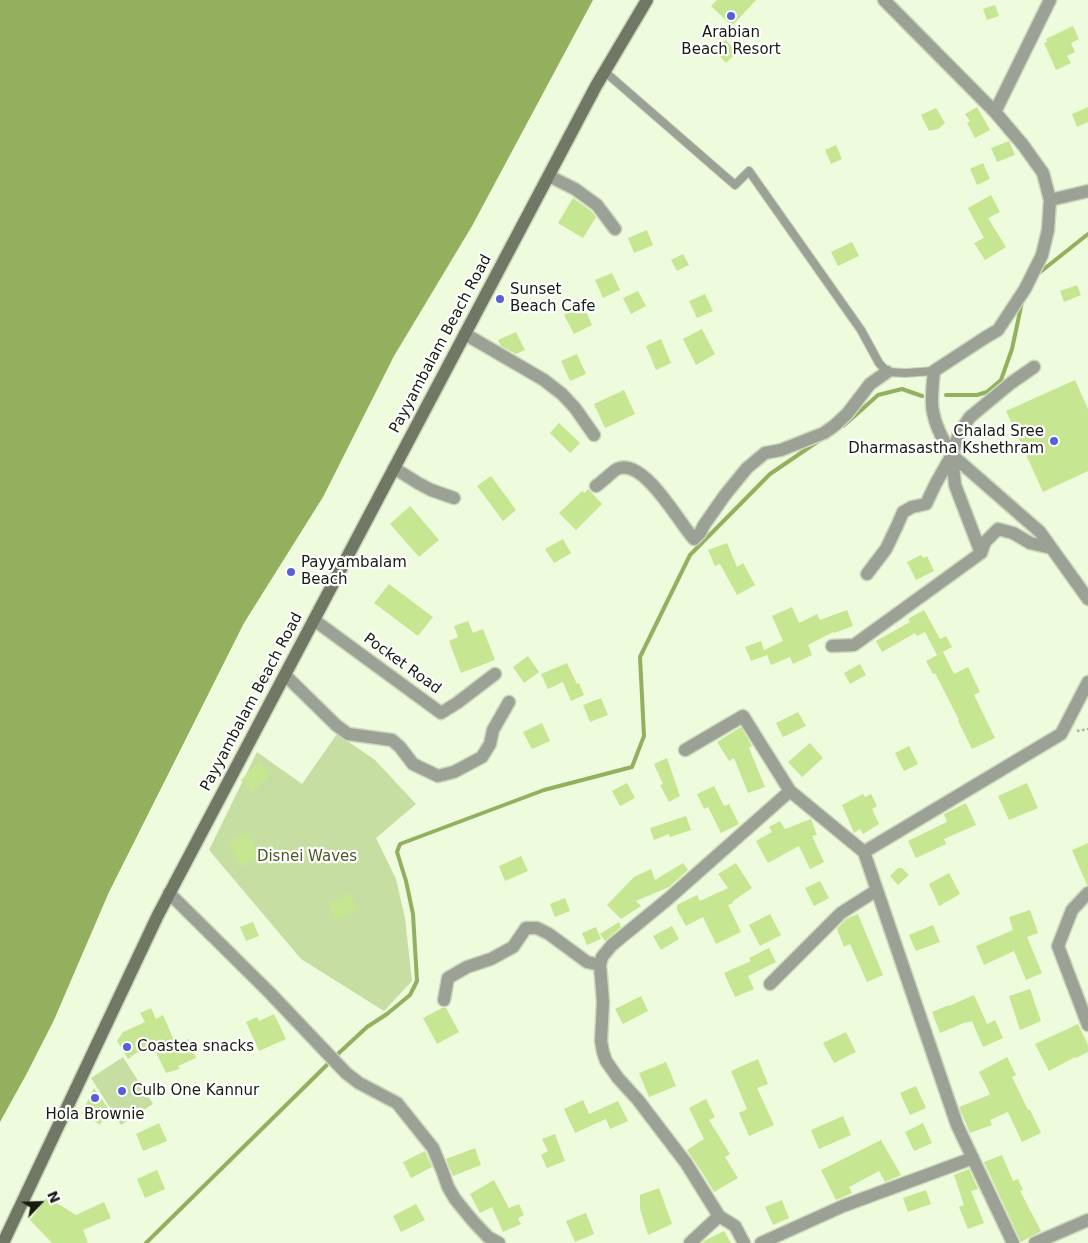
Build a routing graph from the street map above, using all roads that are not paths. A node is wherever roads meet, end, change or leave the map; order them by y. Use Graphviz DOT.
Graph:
graph roads {
  1 [pos="647,0"];
  2 [pos="884,0"];
  3 [pos="1050,0"];
  4 [pos="604,71"];
  5 [pos="995,112"];
  6 [pos="548,176"];
  7 [pos="1088,192"];
  8 [pos="1050,200"];
  9 [pos="615,229"];
  10 [pos="465,334"];
  11 [pos="1034,367"];
  12 [pos="934,371"];
  13 [pos="888,372"];
  14 [pos="594,435"];
  15 [pos="952,455"];
  16 [pos="394,468"];
  17 [pos="596,486"];
  18 [pos="454,498"];
  19 [pos="1052,548"];
  20 [pos="981,553"];
  21 [pos="867,574"];
  22 [pos="1088,599"];
  23 [pos="314,620"];
  24 [pos="832,646"];
  25 [pos="495,674"];
  26 [pos="285,675"];
  27 [pos="1088,682"];
  28 [pos="509,702"];
  29 [pos="685,750"];
  30 [pos="790,791"];
  31 [pos="864,852"];
  32 [pos="877,890"];
  33 [pos="169,893"];
  34 [pos="1088,893"];
  35 [pos="600,965"];
  36 [pos="770,984"];
  37 [pos="444,1000"];
  38 [pos="1088,1026"];
  39 [pos="973,1158"];
  40 [pos="720,1216"];
  41 [pos="1088,1220"];
  42 [pos="3,1243"];
  43 [pos="499,1243"];
  44 [pos="690,1243"];
  45 [pos="744,1243"];
  46 [pos="761,1243"];
  47 [pos="1012,1243"];
  48 [pos="1035,1243"];
  1 -- 4 [label="main road, Payyambalam Beach Road"];
  2 -- 5 [label="street"];
  3 -- 5 [label="street"];
  4 -- 6 [label="main road, Payyambalam Beach Road"];
  4 -- 13 [label="lane"];
  5 -- 8 [label="street"];
  6 -- 9 [label="street"];
  6 -- 10 [label="main road, Payyambalam Beach Road"];
  7 -- 8 [label="street"];
  8 -- 12 [label="street"];
  10 -- 14 [label="street"];
  10 -- 16 [label="main road, Payyambalam Beach Road"];
  11 -- 15 [label="street"];
  12 -- 13 [label="lane"];
  12 -- 15 [label="street"];
  13 -- 17 [label="street"];
  15 -- 19 [label="street"];
  15 -- 20 [label="street"];
  15 -- 21 [label="street"];
  16 -- 18 [label="street"];
  16 -- 23 [label="main road, Payyambalam Beach Road"];
  19 -- 20 [label="street"];
  19 -- 22 [label="street"];
  20 -- 24 [label="street"];
  23 -- 25 [label="street, Pocket Road"];
  23 -- 26 [label="main road, Payyambalam Beach Road"];
  26 -- 28 [label="street"];
  26 -- 33 [label="main road, Payyambalam Beach Road"];
  27 -- 31 [label="street"];
  29 -- 30 [label="street"];
  30 -- 31 [label="street"];
  30 -- 35 [label="street"];
  31 -- 32 [label="street"];
  32 -- 36 [label="street"];
  32 -- 39 [label="street"];
  33 -- 42 [label="main road, Payyambalam Beach Road"];
  33 -- 43 [label="street"];
  34 -- 38 [label="street"];
  35 -- 37 [label="street"];
  35 -- 40 [label="street"];
  39 -- 46 [label="street"];
  39 -- 47 [label="street"];
  40 -- 44 [label="street"];
  40 -- 45 [label="street"];
  41 -- 48 [label="street"];
}
